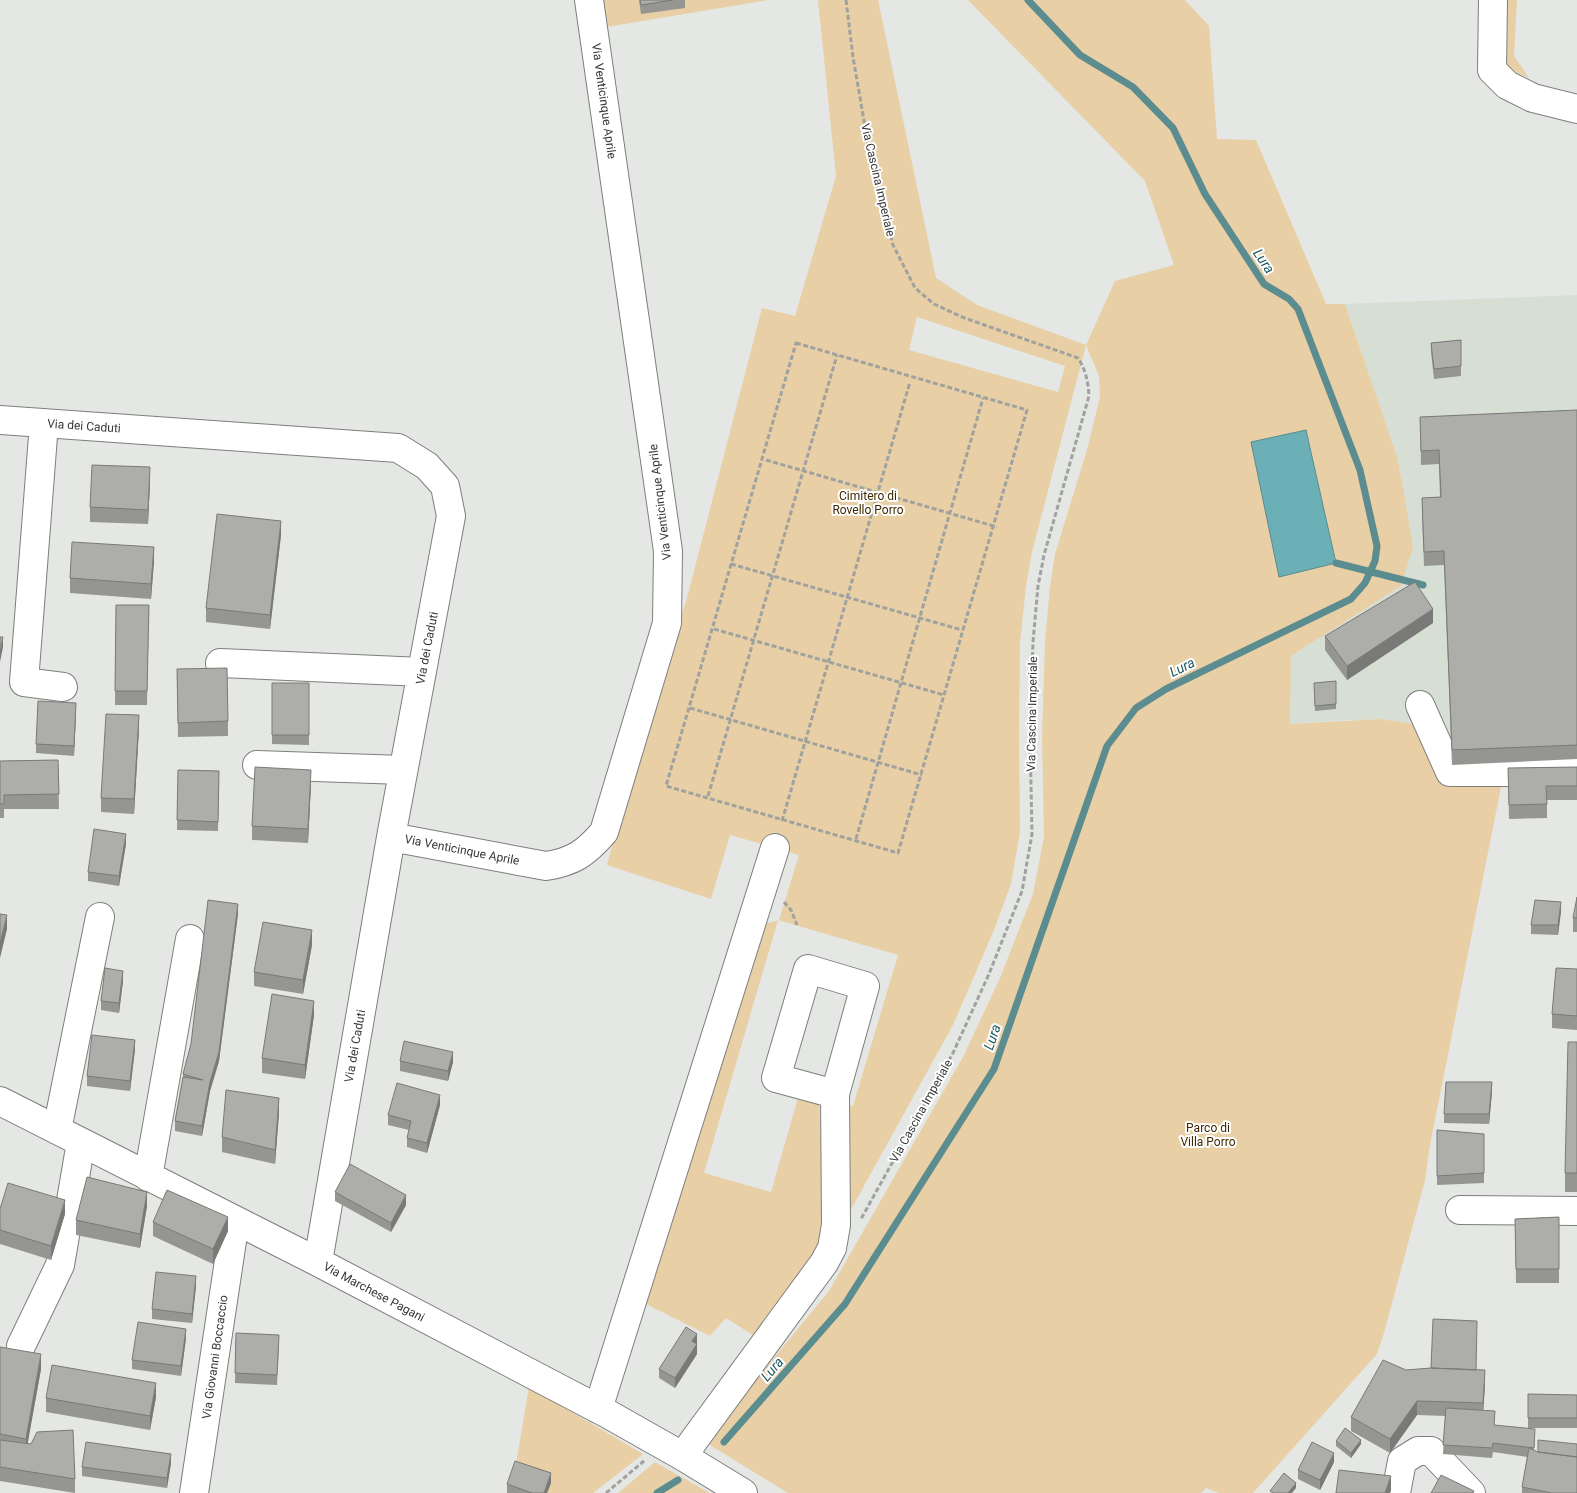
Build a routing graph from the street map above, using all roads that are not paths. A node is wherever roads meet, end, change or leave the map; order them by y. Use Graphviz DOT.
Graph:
graph roads {
  1 [pos="589,0"];
  2 [pos="1493,0"];
  3 [pos="1577,109"];
  4 [pos="0,420"];
  5 [pos="44,423"];
  6 [pos="220,663"];
  7 [pos="422,672"];
  8 [pos="63,687"];
  9 [pos="1420,705"];
  10 [pos="257,766"];
  11 [pos="403,770"];
  12 [pos="1577,772"];
  13 [pos="778,836"];
  14 [pos="391,837"];
  15 [pos="100,917"];
  16 [pos="190,939"];
  17 [pos="835,1094"];
  18 [pos="1,1109"];
  19 [pos="57,1130"];
  20 [pos="81,1142"];
  21 [pos="148,1177"];
  22 [pos="1460,1210"];
  23 [pos="1577,1211"];
  24 [pos="235,1221"];
  25 [pos="318,1262"];
  26 [pos="21,1346"];
  27 [pos="598,1409"];
  28 [pos="684,1456"];
  29 [pos="194,1493"];
  30 [pos="743,1493"];
  31 [pos="1396,1493"];
  32 [pos="1471,1493"];
  1 -- 14 [label="street, Via Venticinque Aprile"];
  2 -- 3 [label="street"];
  4 -- 5 [label="street, Via dei Caduti"];
  5 -- 7 [label="street, Via dei Caduti"];
  5 -- 8 [label="street"];
  6 -- 7 [label="street"];
  7 -- 11 [label="street, Via dei Caduti"];
  9 -- 12 [label="street"];
  10 -- 11 [label="street"];
  11 -- 14 [label="street, Via dei Caduti"];
  13 -- 27 [label="street"];
  14 -- 25 [label="street, Via dei Caduti"];
  15 -- 19 [label="street"];
  16 -- 21 [label="street"];
  17 -- 17 [label="street"];
  17 -- 28 [label="street"];
  18 -- 19 [label="street, Via Marchese Pagani"];
  19 -- 20 [label="street, Via Marchese Pagani"];
  20 -- 21 [label="street, Via Marchese Pagani"];
  20 -- 26 [label="street"];
  21 -- 24 [label="street, Via Marchese Pagani"];
  22 -- 23 [label="street"];
  24 -- 25 [label="street, Via Marchese Pagani"];
  24 -- 29 [label="street, Via Giovanni Boccaccio"];
  25 -- 27 [label="street, Via Marchese Pagani"];
  27 -- 28 [label="street, Via Marchese Pagani"];
  28 -- 30 [label="street, Via Marchese Pagani"];
  31 -- 32 [label="street"];
}
